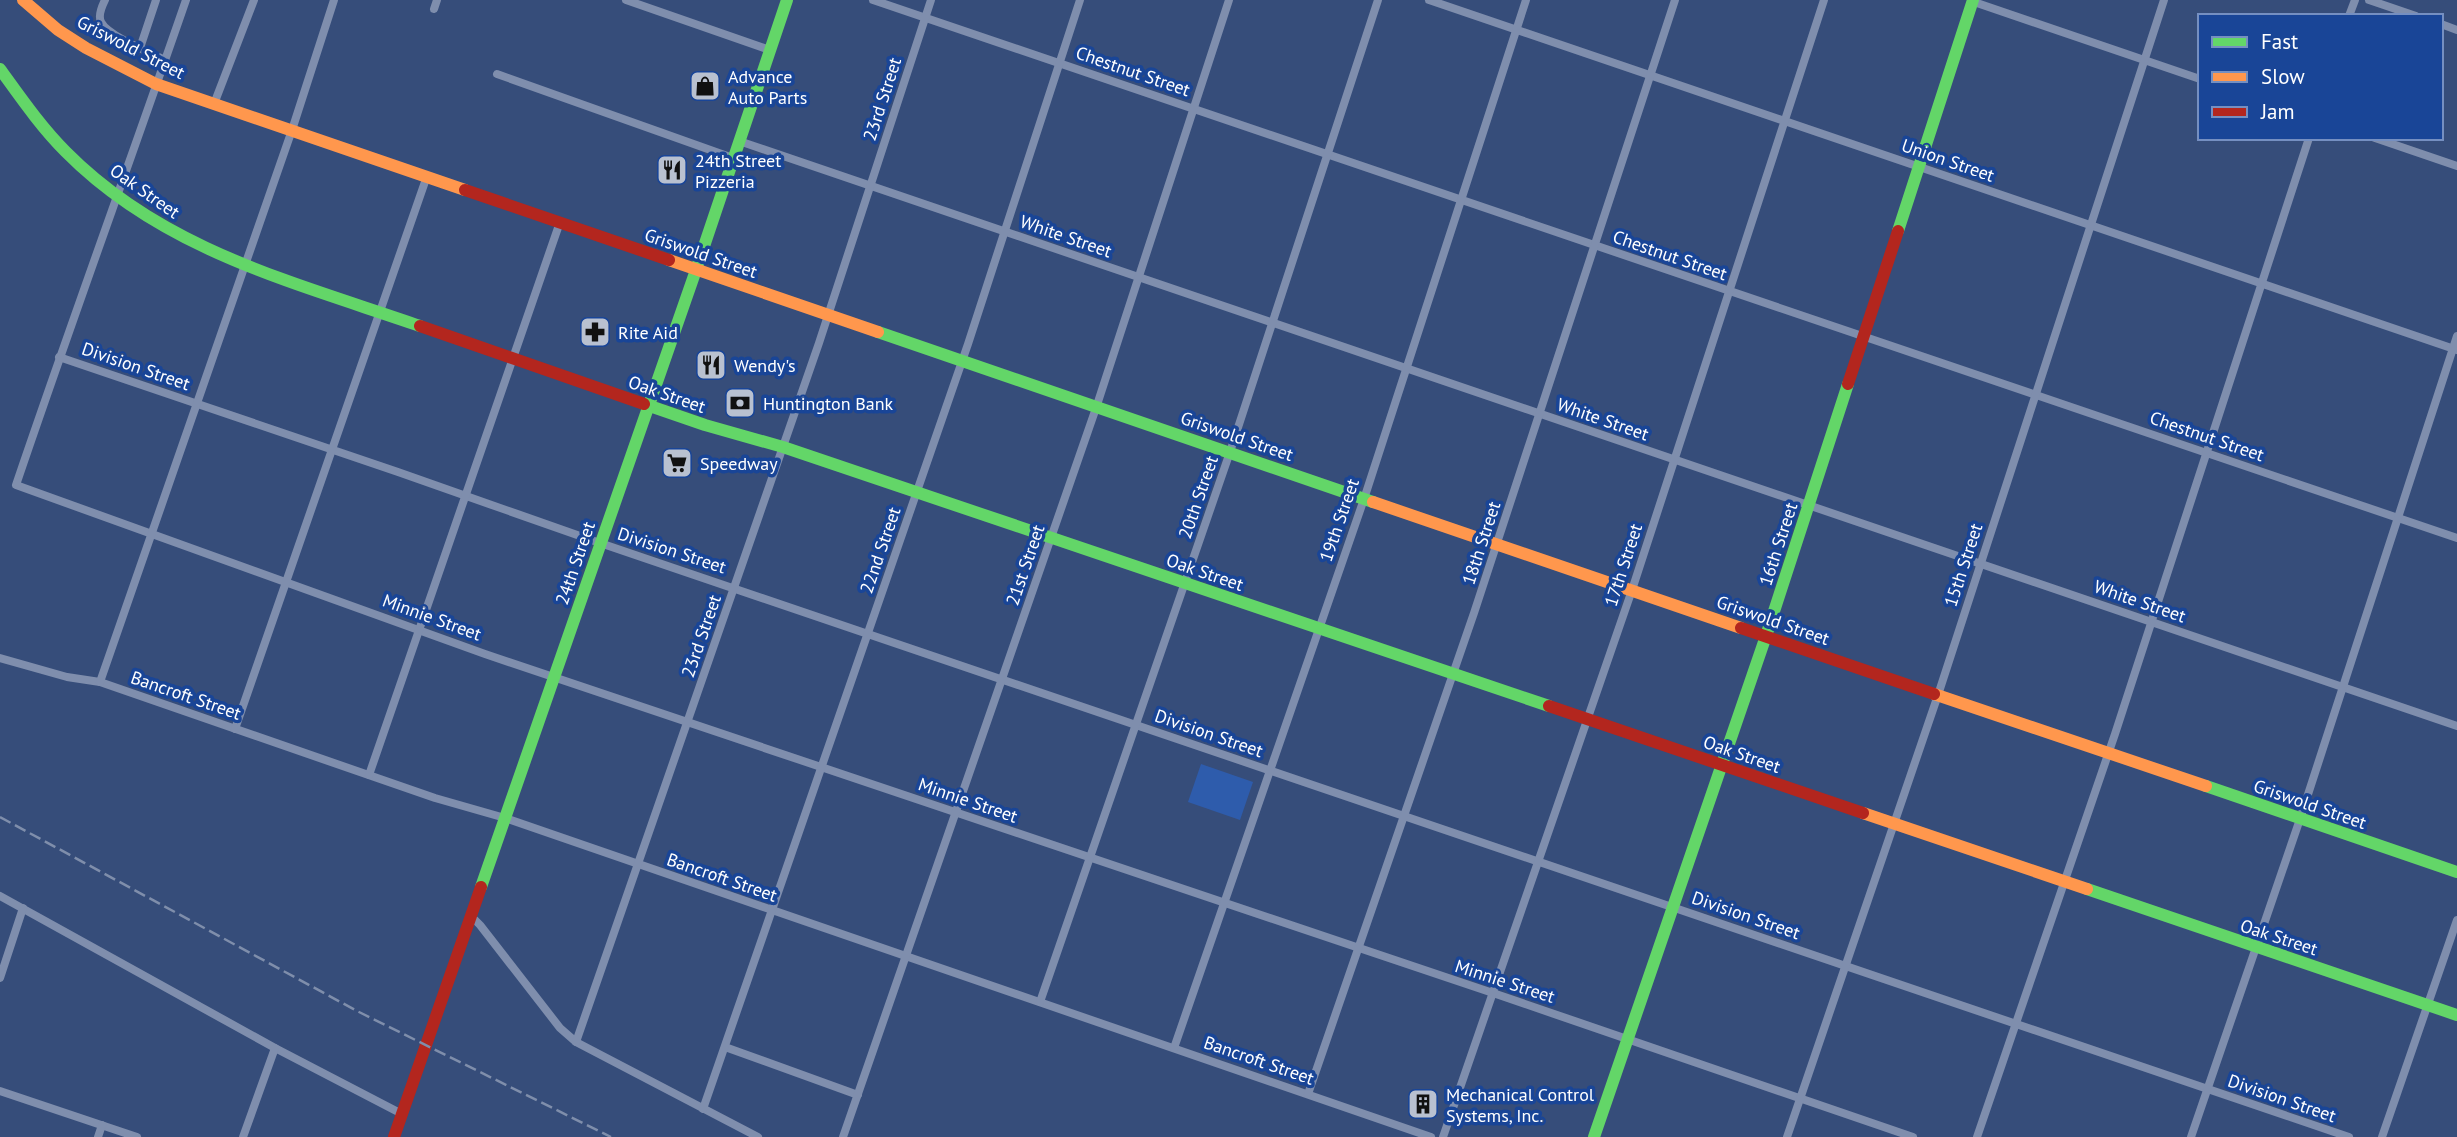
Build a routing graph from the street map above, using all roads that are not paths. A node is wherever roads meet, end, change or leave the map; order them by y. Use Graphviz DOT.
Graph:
graph roads {
  1 [pos="23,0"];
  2 [pos="105,0"];
  3 [pos="156,0"];
  4 [pos="186,0"];
  5 [pos="254,0"];
  6 [pos="334,0"];
  7 [pos="626,0"];
  8 [pos="787,0"];
  9 [pos="873,0"];
  10 [pos="931,0"];
  11 [pos="1080,0"];
  12 [pos="1229,0"];
  13 [pos="1378,0"];
  14 [pos="1429,0"];
  15 [pos="1526,0"];
  16 [pos="1675,0"];
  17 [pos="1824,0"];
  18 [pos="2164,0"];
  19 [pos="2369,0"];
  20 [pos="1971,1"];
  21 [pos="2410,14"];
  22 [pos="926,18"];
  23 [pos="1516,29"];
  24 [pos="140,48"];
  25 [pos="770,50"];
  26 [pos="166,60"];
  27 [pos="2144,60"];
  28 [pos="1060,63"];
  29 [pos="0,69"];
  30 [pos="497,74"];
  31 [pos="1650,74"];
  32 [pos="2198,78"];
  33 [pos="156,84"];
  34 [pos="214,104"];
  35 [pos="1194,109"];
  36 [pos="1784,121"];
  37 [pos="292,130"];
  38 [pos="2308,140"];
  39 [pos="2381,140"];
  40 [pos="739,141"];
  41 [pos="1328,155"];
  42 [pos="733,158"];
  43 [pos="1918,166"];
  44 [pos="2457,166"];
  45 [pos="427,176"];
  46 [pos="870,185"];
  47 [pos="119,196"];
  48 [pos="1461,200"];
  49 [pos="560,222"];
  50 [pos="2090,224"];
  51 [pos="1005,231"];
  52 [pos="1595,246"];
  53 [pos="245,264"];
  54 [pos="696,270"];
  55 [pos="1139,277"];
  56 [pos="2262,283"];
  57 [pos="1729,291"];
  58 [pos="379,311"];
  59 [pos="829,314"];
  60 [pos="1273,322"];
  61 [pos="2457,336"];
  62 [pos="1863,337"];
  63 [pos="2455,349"];
  64 [pos="59,357"];
  65 [pos="513,357"];
  66 [pos="962,361"];
  67 [pos="1405,369"];
  68 [pos="2035,395"];
  69 [pos="197,404"];
  70 [pos="648,405"];
  71 [pos="1096,408"];
  72 [pos="1540,414"];
  73 [pos="783,447"];
  74 [pos="332,449"];
  75 [pos="1230,452"];
  76 [pos="2206,453"];
  77 [pos="1674,460"];
  78 [pos="917,492"];
  79 [pos="466,495"];
  80 [pos="1363,499"];
  81 [pos="1809,506"];
  82 [pos="2398,518"];
  83 [pos="151,536"];
  84 [pos="1051,537"];
  85 [pos="2457,538"];
  86 [pos="600,543"];
  87 [pos="1497,545"];
  88 [pos="1980,563"];
  89 [pos="286,581"];
  90 [pos="1185,583"];
  91 [pos="734,588"];
  92 [pos="1632,590"];
  93 [pos="2152,621"];
  94 [pos="420,628"];
  95 [pos="1319,629"];
  96 [pos="868,633"];
  97 [pos="1766,636"];
  98 [pos="0,659"];
  99 [pos="1453,674"];
  100 [pos="553,676"];
  101 [pos="1002,679"];
  102 [pos="100,681"];
  103 [pos="2343,687"];
  104 [pos="1938,695"];
  105 [pos="1587,720"];
  106 [pos="688,721"];
  107 [pos="1136,724"];
  108 [pos="2457,726"];
  109 [pos="235,729"];
  110 [pos="2108,754"];
  111 [pos="1721,765"];
  112 [pos="822,767"];
  113 [pos="1270,771"];
  114 [pos="369,775"];
  115 [pos="956,812"];
  116 [pos="1404,816"];
  117 [pos="505,818"];
  118 [pos="2300,819"];
  119 [pos="1894,824"];
  120 [pos="1090,857"];
  121 [pos="1538,861"];
  122 [pos="638,864"];
  123 [pos="2457,872"];
  124 [pos="2064,883"];
  125 [pos="0,895"];
  126 [pos="1224,902"];
  127 [pos="1673,906"];
  128 [pos="23,908"];
  129 [pos="772,911"];
  130 [pos="471,916"];
  131 [pos="2457,920"];
  132 [pos="2256,947"];
  133 [pos="1359,948"];
  134 [pos="906,956"];
  135 [pos="1845,965"];
  136 [pos="0,978"];
  137 [pos="1493,993"];
  138 [pos="1040,1002"];
  139 [pos="2428,1005"];
  140 [pos="2457,1015"];
  141 [pos="2016,1024"];
  142 [pos="1627,1039"];
  143 [pos="576,1042"];
  144 [pos="725,1047"];
  145 [pos="275,1048"];
  146 [pos="1174,1048"];
  147 [pos="2207,1089"];
  148 [pos="0,1091"];
  149 [pos="858,1094"];
  150 [pos="1308,1094"];
  151 [pos="1800,1098"];
  152 [pos="703,1109"];
  153 [pos="402,1114"];
  154 [pos="102,1125"];
  155 [pos="98,1137"];
  156 [pos="137,1137"];
  157 [pos="243,1137"];
  158 [pos="394,1137"];
  159 [pos="758,1137"];
  160 [pos="843,1137"];
  161 [pos="1431,1137"];
  162 [pos="1443,1137"];
  163 [pos="1594,1137"];
  164 [pos="1787,1137"];
  165 [pos="1913,1137"];
  166 [pos="1977,1137"];
  167 [pos="2191,1137"];
  168 [pos="2349,1137"];
  169 [pos="2382,1137"];
  1 -- 33 [label="main road, Griswold Street"];
  2 -- 24 [label="street"];
  3 -- 24 [label="street"];
  4 -- 26 [label="street"];
  5 -- 34 [label="street"];
  6 -- 37 [label="street"];
  7 -- 25 [label="street"];
  8 -- 25 [label="main road, 24th Street"];
  9 -- 22 [label="street, Chestnut Street"];
  10 -- 22 [label="street, 23rd Street"];
  11 -- 28 [label="street, 22nd Street"];
  12 -- 35 [label="street, 21st Street"];
  13 -- 41 [label="street, 20th Street"];
  14 -- 23 [label="street, Union Street"];
  15 -- 23 [label="street, 19th Street"];
  16 -- 31 [label="street, 18th Street"];
  17 -- 36 [label="street, 17th Street"];
  18 -- 27 [label="street, 15th Street"];
  19 -- 21 [label="street"];
  20 -- 27 [label="street"];
  20 -- 43 [label="main road, 16th Street"];
  22 -- 28 [label="street, Chestnut Street"];
  22 -- 46 [label="street, 23rd Street"];
  23 -- 31 [label="street, Union Street"];
  23 -- 48 [label="street, 19th Street"];
  24 -- 26 [label="street"];
  25 -- 40 [label="main road, 24th Street"];
  26 -- 33 [label="street"];
  27 -- 32 [label="street"];
  27 -- 50 [label="street, 15th Street"];
  28 -- 35 [label="street, Chestnut Street"];
  28 -- 51 [label="street, 22nd Street"];
  29 -- 47 [label="main road, Oak Street"];
  30 -- 42 [label="street"];
  31 -- 36 [label="street, Union Street"];
  31 -- 52 [label="street, 18th Street"];
  33 -- 34 [label="main road, Griswold Street"];
  33 -- 47 [label="street"];
  34 -- 37 [label="main road, Griswold Street"];
  35 -- 41 [label="street, Chestnut Street"];
  35 -- 55 [label="street, 21st Street"];
  36 -- 43 [label="street, Union Street"];
  36 -- 57 [label="street, 17th Street"];
  37 -- 45 [label="main road, Griswold Street"];
  37 -- 53 [label="street"];
  38 -- 56 [label="street"];
  39 -- 44 [label="street"];
  40 -- 42 [label="main road, 24th Street"];
  40 -- 46 [label="street, White Street"];
  41 -- 48 [label="street, Chestnut Street"];
  41 -- 60 [label="street, 20th Street"];
  42 -- 54 [label="main road, 24th Street"];
  43 -- 50 [label="street, Union Street"];
  43 -- 62 [label="main road, 16th Street"];
  45 -- 49 [label="main road, Griswold Street"];
  45 -- 58 [label="street"];
  46 -- 51 [label="street, White Street"];
  46 -- 59 [label="street, 23rd Street"];
  47 -- 53 [label="main road, Oak Street"];
  47 -- 64 [label="street"];
  48 -- 52 [label="street, Chestnut Street"];
  48 -- 67 [label="street, 19th Street"];
  49 -- 54 [label="main road, Griswold Street"];
  49 -- 65 [label="street"];
  50 -- 56 [label="street, Union Street"];
  50 -- 68 [label="street, 15th Street"];
  51 -- 55 [label="street, White Street"];
  51 -- 66 [label="street, 22nd Street"];
  52 -- 57 [label="street, Chestnut Street"];
  52 -- 72 [label="street, 18th Street"];
  53 -- 58 [label="main road, Oak Street"];
  53 -- 69 [label="street"];
  54 -- 59 [label="main road, Griswold Street"];
  54 -- 70 [label="main road, 24th Street"];
  55 -- 60 [label="street, White Street"];
  55 -- 71 [label="street, 21st Street"];
  56 -- 63 [label="street, Union Street"];
  56 -- 76 [label="street"];
  57 -- 62 [label="street, Chestnut Street"];
  57 -- 77 [label="street, 17th Street"];
  58 -- 65 [label="main road, Oak Street"];
  58 -- 74 [label="street"];
  59 -- 66 [label="main road, Griswold Street"];
  59 -- 73 [label="street, 23rd Street"];
  60 -- 67 [label="street, White Street"];
  60 -- 75 [label="street, 20th Street"];
  61 -- 63 [label="street"];
  62 -- 68 [label="street, Chestnut Street"];
  62 -- 81 [label="main road, 16th Street"];
  63 -- 82 [label="street"];
  64 -- 69 [label="street, Division Street"];
  64 -- 83 [label="street, Minnie Street"];
  65 -- 70 [label="main road, Oak Street"];
  65 -- 79 [label="street"];
  66 -- 71 [label="main road, Griswold Street"];
  66 -- 78 [label="street, 22nd Street"];
  67 -- 72 [label="street, White Street"];
  67 -- 80 [label="street, 19th Street"];
  68 -- 76 [label="street, Chestnut Street"];
  68 -- 88 [label="street, 15th Street"];
  69 -- 74 [label="street, Division Street"];
  69 -- 83 [label="street"];
  70 -- 73 [label="main road, Oak Street"];
  70 -- 86 [label="main road, 24th Street"];
  71 -- 75 [label="main road, Griswold Street"];
  71 -- 84 [label="street, 21st Street"];
  72 -- 77 [label="street, White Street"];
  72 -- 87 [label="street, 18th Street"];
  73 -- 78 [label="main road, Oak Street"];
  73 -- 91 [label="street, 23rd Street"];
  74 -- 79 [label="street, Division Street"];
  74 -- 89 [label="street"];
  75 -- 80 [label="main road, Griswold Street"];
  75 -- 90 [label="street, 20th Street"];
  76 -- 82 [label="street, Chestnut Street"];
  76 -- 93 [label="street"];
  77 -- 81 [label="street, White Street"];
  77 -- 92 [label="street, 17th Street"];
  78 -- 84 [label="main road, Oak Street"];
  78 -- 96 [label="street, 22nd Street"];
  79 -- 86 [label="street, Division Street"];
  79 -- 94 [label="street"];
  80 -- 87 [label="main road, Griswold Street"];
  80 -- 95 [label="street, 19th Street"];
  81 -- 88 [label="street, White Street"];
  81 -- 97 [label="main road, 16th Street"];
  82 -- 85 [label="street, Chestnut Street"];
  82 -- 103 [label="street"];
  83 -- 89 [label="street, Minnie Street"];
  83 -- 102 [label="street"];
  84 -- 90 [label="main road, Oak Street"];
  84 -- 101 [label="street, 21st Street"];
  86 -- 91 [label="street, Division Street"];
  86 -- 100 [label="main road, 24th Street"];
  87 -- 92 [label="main road, Griswold Street"];
  87 -- 99 [label="street, 18th Street"];
  88 -- 93 [label="street, White Street"];
  88 -- 104 [label="street, 15th Street"];
  89 -- 94 [label="street, Minnie Street"];
  89 -- 109 [label="street"];
  90 -- 95 [label="main road, Oak Street"];
  90 -- 107 [label="street, 20th Street"];
  91 -- 96 [label="street, Division Street"];
  91 -- 106 [label="street, 23rd Street"];
  92 -- 97 [label="main road, Griswold Street"];
  92 -- 105 [label="street, 17th Street"];
  93 -- 103 [label="street, White Street"];
  93 -- 110 [label="street"];
  94 -- 100 [label="street, Minnie Street"];
  94 -- 114 [label="street"];
  95 -- 99 [label="main road, Oak Street"];
  95 -- 113 [label="street, 19th Street"];
  96 -- 101 [label="street, Division Street"];
  96 -- 112 [label="street, 22nd Street"];
  97 -- 104 [label="main road, Griswold Street"];
  97 -- 111 [label="main road, 16th Street"];
  98 -- 102 [label="street, Bancroft Street"];
  99 -- 105 [label="main road, Oak Street"];
  99 -- 116 [label="street, 18th Street"];
  100 -- 106 [label="street, Minnie Street"];
  100 -- 117 [label="main road, 24th Street"];
  101 -- 107 [label="street, Division Street"];
  101 -- 115 [label="street, 21st Street"];
  102 -- 109 [label="street, Bancroft Street"];
  103 -- 108 [label="street, White Street"];
  103 -- 118 [label="street"];
  104 -- 110 [label="main road, Griswold Street"];
  104 -- 119 [label="street, 15th Street"];
  105 -- 111 [label="main road, Oak Street"];
  105 -- 121 [label="street, 17th Street"];
  106 -- 112 [label="street, Minnie Street"];
  106 -- 122 [label="street, 23rd Street"];
  107 -- 113 [label="street, Division Street"];
  107 -- 120 [label="street, 20th Street"];
  109 -- 114 [label="street, Bancroft Street"];
  110 -- 118 [label="main road, Griswold Street"];
  110 -- 124 [label="street"];
  111 -- 119 [label="main road, Oak Street"];
  111 -- 127 [label="main road, 16th Street"];
  112 -- 115 [label="street, Minnie Street"];
  112 -- 129 [label="street, 22nd Street"];
  113 -- 116 [label="street, Division Street"];
  113 -- 126 [label="street, 19th Street"];
  114 -- 117 [label="street, Bancroft Street"];
  115 -- 120 [label="street, Minnie Street"];
  115 -- 134 [label="street, 21st Street"];
  116 -- 121 [label="street, Division Street"];
  116 -- 133 [label="street, 18th Street"];
  117 -- 122 [label="street, Bancroft Street"];
  117 -- 130 [label="main road, 24th Street"];
  118 -- 123 [label="main road, Griswold Street"];
  118 -- 132 [label="street"];
  119 -- 124 [label="main road, Oak Street"];
  119 -- 135 [label="street, 15th Street"];
  120 -- 126 [label="street, Minnie Street"];
  120 -- 138 [label="street, 20th Street"];
  121 -- 127 [label="street, Division Street"];
  121 -- 137 [label="street, 17th Street"];
  122 -- 129 [label="street, Bancroft Street"];
  122 -- 143 [label="street, 23rd Street"];
  124 -- 132 [label="main road, Oak Street"];
  124 -- 141 [label="street"];
  125 -- 128 [label="street"];
  126 -- 133 [label="street, Minnie Street"];
  126 -- 146 [label="street, 19th Street"];
  127 -- 135 [label="street, Division Street"];
  127 -- 142 [label="main road, 16th Street"];
  128 -- 136 [label="street"];
  128 -- 145 [label="street"];
  129 -- 134 [label="street, Bancroft Street"];
  129 -- 144 [label="street, 22nd Street"];
  130 -- 143 [label="street"];
  130 -- 153 [label="main road, 24th Street"];
  131 -- 139 [label="street"];
  132 -- 139 [label="main road, Oak Street"];
  132 -- 147 [label="street"];
  133 -- 137 [label="street, Minnie Street"];
  133 -- 150 [label="street, 18th Street"];
  134 -- 138 [label="street, Bancroft Street"];
  134 -- 149 [label="street, 21st Street"];
  135 -- 141 [label="street, Division Street"];
  135 -- 151 [label="street, 15th Street"];
  137 -- 142 [label="street, Minnie Street"];
  137 -- 162 [label="street, 17th Street"];
  138 -- 146 [label="street, Bancroft Street"];
  139 -- 140 [label="main road, Oak Street"];
  139 -- 169 [label="street"];
  141 -- 147 [label="street, Division Street"];
  141 -- 166 [label="street"];
  142 -- 151 [label="street, Minnie Street"];
  142 -- 163 [label="main road, 16th Street"];
  143 -- 152 [label="street"];
  144 -- 149 [label="street"];
  144 -- 152 [label="street, 22nd Street"];
  145 -- 153 [label="street"];
  145 -- 157 [label="street"];
  146 -- 150 [label="street, Bancroft Street"];
  147 -- 167 [label="street"];
  147 -- 168 [label="street, Division Street"];
  148 -- 154 [label="street"];
  149 -- 160 [label="street, 21st Street"];
  150 -- 161 [label="street, Bancroft Street"];
  151 -- 164 [label="street, 15th Street"];
  151 -- 165 [label="street, Minnie Street"];
  152 -- 159 [label="street"];
  153 -- 158 [label="main road, 24th Street"];
  154 -- 155 [label="street"];
  154 -- 156 [label="street"];
}
